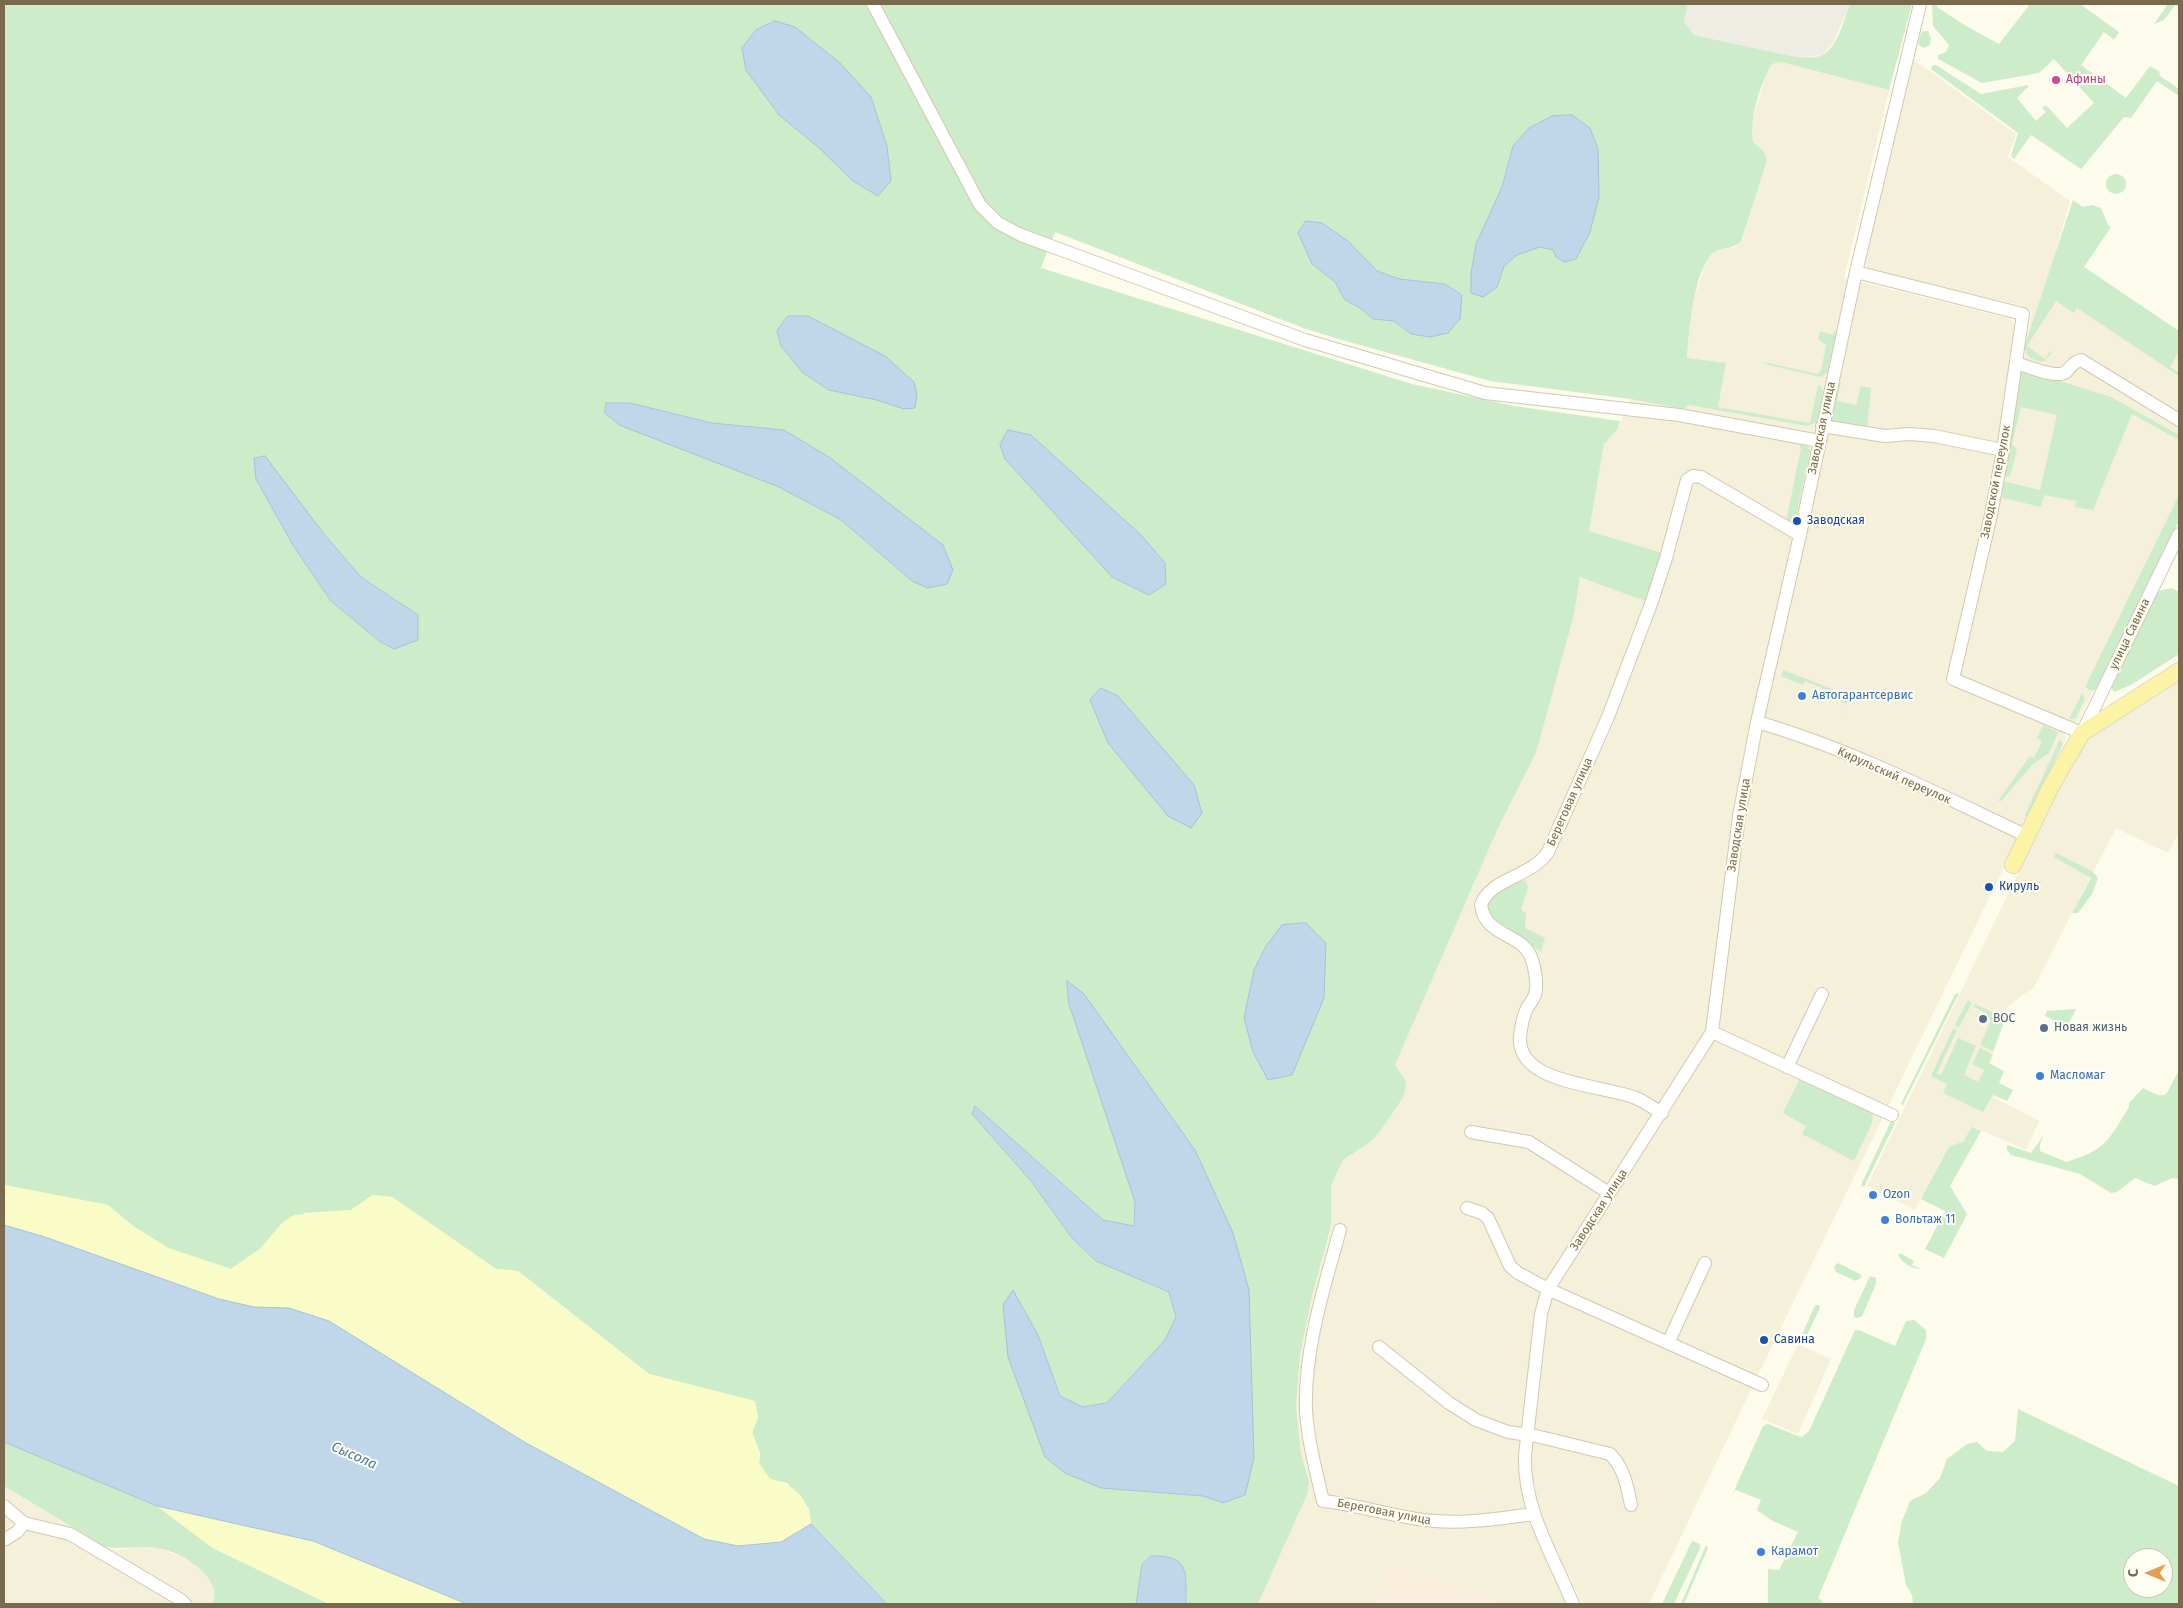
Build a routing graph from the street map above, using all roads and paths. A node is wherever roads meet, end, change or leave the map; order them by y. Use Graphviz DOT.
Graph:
graph roads {
  1 [pos="873,4"];
  2 [pos="1920,4"];
  3 [pos="1856,272"];
  4 [pos="2016,362"];
  5 [pos="2179,420"];
  6 [pos="1822,426"];
  7 [pos="1819,441"];
  8 [pos="2003,450"];
  9 [pos="2179,534"];
  10 [pos="1800,535"];
  11 [pos="2179,671"];
  12 [pos="1757,722"];
  13 [pos="2082,733"];
  14 [pos="2027,836"];
  15 [pos="2014,865"];
  16 [pos="1822,994"];
  17 [pos="1712,1032"];
  18 [pos="1787,1067"];
  19 [pos="1662,1113"];
  20 [pos="1892,1115"];
  21 [pos="1471,1132"];
  22 [pos="1610,1193"];
  23 [pos="1467,1208"];
  24 [pos="1340,1230"];
  25 [pos="1705,1263"];
  26 [pos="1548,1290"];
  27 [pos="1668,1343"];
  28 [pos="1379,1347"];
  29 [pos="1762,1385"];
  30 [pos="1527,1435"];
  31 [pos="1631,1504"];
  32 [pos="4,1506"];
  33 [pos="1534,1514"];
  34 [pos="24,1523"];
  35 [pos="4,1540"];
  36 [pos="179,1603"];
  37 [pos="1573,1604"];
  1 -- 7 [label="street"];
  2 -- 3 [label="street, Заводская улица"];
  3 -- 4 [label="street, Заводской переулок"];
  3 -- 6 [label="street, Заводская улица"];
  4 -- 5 [label="street"];
  4 -- 8 [label="street, Заводской переулок"];
  6 -- 7 [label="street, Заводская улица"];
  6 -- 8 [label="street"];
  7 -- 10 [label="street, Заводская улица"];
  8 -- 13 [label="street, Заводской переулок"];
  9 -- 13 [label="street, улица Савина"];
  10 -- 12 [label="street, Заводская улица"];
  10 -- 19 [label="street, Береговая улица"];
  11 -- 13 [label="main road, улица Савина"];
  12 -- 14 [label="street, Кирульский переулок"];
  12 -- 17 [label="street, Заводская улица"];
  13 -- 14 [label="main road, улица Савина"];
  14 -- 15 [label="main road, улица Савина"];
  16 -- 18 [label="street"];
  17 -- 18 [label="street"];
  17 -- 19 [label="street, Заводская улица"];
  18 -- 20 [label="street"];
  19 -- 22 [label="street, Заводская улица"];
  21 -- 22 [label="street"];
  22 -- 26 [label="street, Заводская улица"];
  23 -- 26 [label="street"];
  24 -- 33 [label="street, Береговая улица"];
  25 -- 27 [label="street"];
  26 -- 27 [label="street"];
  26 -- 30 [label="street, Заводская улица"];
  27 -- 29 [label="street"];
  28 -- 30 [label="street"];
  30 -- 31 [label="street"];
  30 -- 33 [label="street, Заводская улица"];
  32 -- 34 [label="street"];
  33 -- 37 [label="street, Заводская улица"];
  34 -- 35 [label="street"];
  34 -- 36 [label="street"];
}
